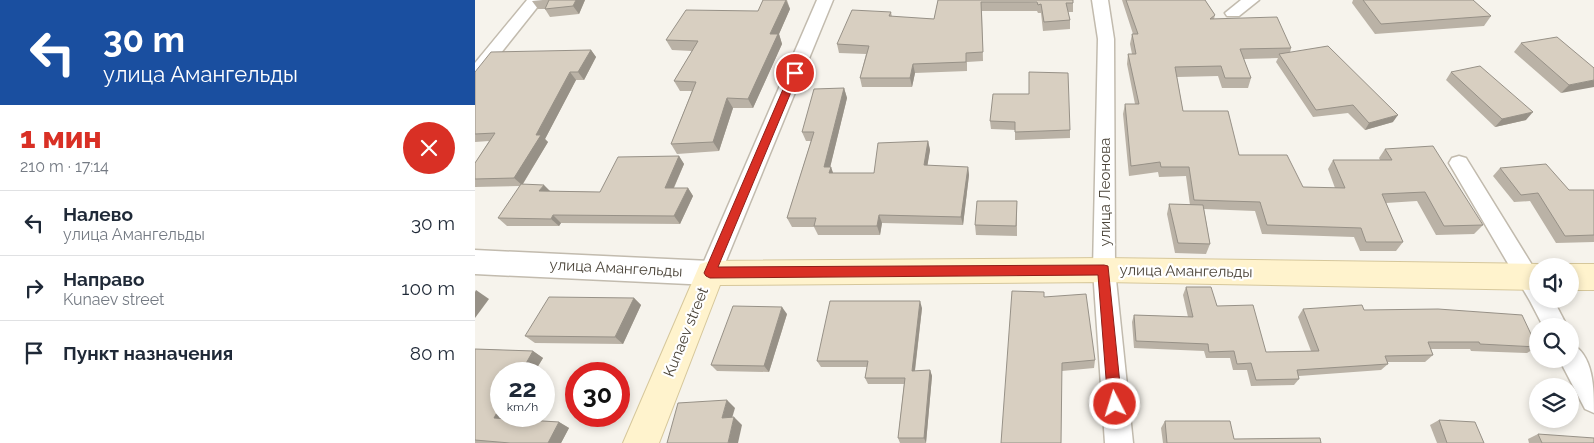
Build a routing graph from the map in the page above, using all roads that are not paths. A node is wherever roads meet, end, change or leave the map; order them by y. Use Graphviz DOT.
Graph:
graph roads {
  1 [pos="535,0"];
  2 [pos="825,0"];
  3 [pos="1100,0"];
  4 [pos="1251,0"];
  5 [pos="1233,13"];
  6 [pos="475,74"];
  7 [pos="1459,164"];
  8 [pos="475,262"];
  9 [pos="1104,270"];
  10 [pos="710,273"];
  11 [pos="1529,275"];
  12 [pos="1579,277"];
  13 [pos="1594,277"];
  14 [pos="1529,286"];
  15 [pos="1577,368"];
  16 [pos="1594,400"];
  17 [pos="641,443"];
  18 [pos="1119,443"];
  1 -- 6 [label="street"];
  2 -- 10 [label="street, Kunaev street"];
  3 -- 9 [label="street, улица Леонова"];
  4 -- 5 [label="street"];
  7 -- 11 [label="street"];
  8 -- 10 [label="street, улица Амангельды"];
  9 -- 10 [label="main road, улица Амангельды"];
  9 -- 14 [label="main road, улица Амангельды"];
  9 -- 18 [label="street, улица Леонова"];
  10 -- 17 [label="main road, Kunaev street"];
  12 -- 13 [label="main road"];
  15 -- 16 [label="street"];
}
